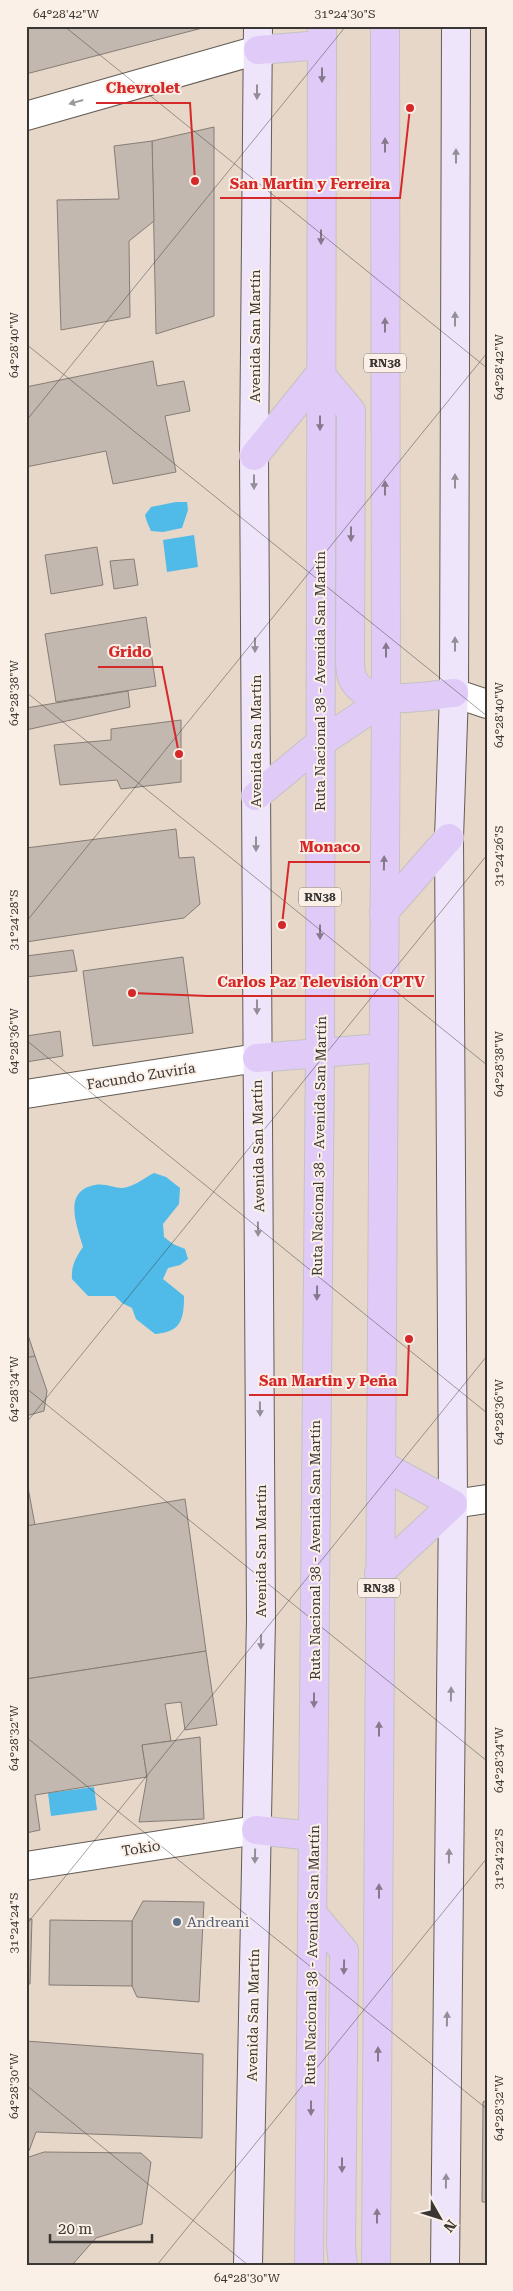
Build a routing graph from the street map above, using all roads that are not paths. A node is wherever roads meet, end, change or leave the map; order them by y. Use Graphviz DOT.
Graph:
graph roads {
  1 [pos="385,26"];
  2 [pos="456,26"];
  3 [pos="322,36"];
  4 [pos="258,38"];
  5 [pos="26,116"];
  6 [pos="320,374"];
  7 [pos="254,456"];
  8 [pos="487,689"];
  9 [pos="454,693"];
  10 [pos="386,699"];
  11 [pos="487,704"];
  12 [pos="320,743"];
  13 [pos="256,796"];
  14 [pos="449,838"];
  15 [pos="384,912"];
  16 [pos="382,1048"];
  17 [pos="320,1052"];
  18 [pos="257,1058"];
  19 [pos="26,1094"];
  20 [pos="382,1465"];
  21 [pos="487,1500"];
  22 [pos="453,1504"];
  23 [pos="379,1573"];
  24 [pos="256,1830"];
  25 [pos="313,1836"];
  26 [pos="26,1866"];
  27 [pos="312,1913"];
  28 [pos="248,2265"];
  29 [pos="309,2265"];
  30 [pos="343,2265"];
  31 [pos="376,2265"];
  32 [pos="445,2265"];
  10 -- 1 [label="main road, RN38, one-way"];
  9 -- 2 [label="main road, one-way"];
  3 -- 4 [label="main road"];
  3 -- 6 [label="main road, Ruta Nacional 38 - Avenida San Martín / RN38, one-way"];
  4 -- 5 [label="street, one-way"];
  4 -- 7 [label="main road, Avenida San Martín, one-way"];
  6 -- 7 [label="main road"];
  6 -- 10 [label="main road, one-way"];
  6 -- 12 [label="main road, Ruta Nacional 38 - Avenida San Martín / RN38, one-way"];
  7 -- 13 [label="main road, Avenida San Martín, one-way"];
  8 -- 9 [label="street"];
  9 -- 10 [label="main road"];
  9 -- 11 [label="street"];
  9 -- 14 [label="main road"];
  10 -- 12 [label="main road"];
  15 -- 10 [label="main road, RN38, one-way"];
  12 -- 13 [label="main road"];
  12 -- 17 [label="main road, Ruta Nacional 38 - Avenida San Martín / RN38, one-way"];
  13 -- 18 [label="main road, Avenida San Martín, one-way"];
  14 -- 15 [label="main road"];
  14 -- 22 [label="main road"];
  15 -- 16 [label="main road, RN38"];
  16 -- 17 [label="main road"];
  16 -- 20 [label="main road, RN38"];
  17 -- 18 [label="main road"];
  17 -- 25 [label="main road, Ruta Nacional 38 - Avenida San Martín / RN38, one-way"];
  18 -- 19 [label="street, Facundo Zuviría"];
  18 -- 24 [label="main road, Avenida San Martín, one-way"];
  20 -- 22 [label="main road"];
  20 -- 23 [label="main road, RN38"];
  21 -- 22 [label="street"];
  22 -- 23 [label="main road"];
  32 -- 22 [label="main road, one-way"];
  31 -- 23 [label="main road, RN38, one-way"];
  24 -- 25 [label="main road"];
  24 -- 26 [label="street, Tokio"];
  24 -- 28 [label="main road, Avenida San Martín, one-way"];
  25 -- 27 [label="main road, Ruta Nacional 38 - Avenida San Martín / RN38"];
  27 -- 29 [label="main road, Ruta Nacional 38 - Avenida San Martín / RN38, one-way"];
  27 -- 30 [label="main road, one-way"];
}
